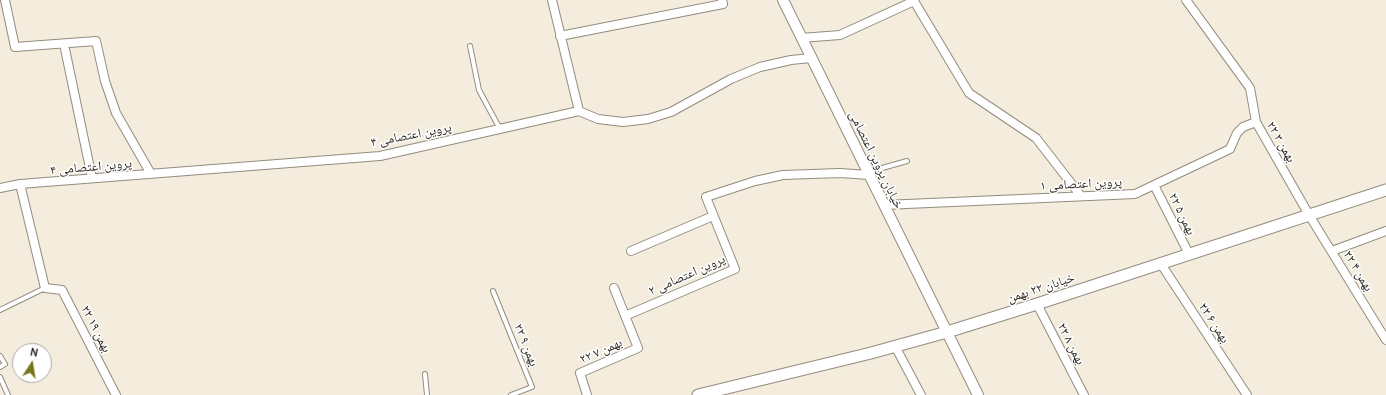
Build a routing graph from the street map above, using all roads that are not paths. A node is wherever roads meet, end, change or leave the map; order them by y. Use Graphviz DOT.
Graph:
graph roads {
  1 [pos="5,0"];
  2 [pos="552,0"];
  3 [pos="722,0"];
  4 [pos="783,0"];
  5 [pos="1186,0"];
  6 [pos="560,36"];
  7 [pos="802,38"];
  8 [pos="64,44"];
  9 [pos="470,46"];
  10 [pos="811,58"];
  11 [pos="579,112"];
  12 [pos="1256,122"];
  13 [pos="500,129"];
  14 [pos="907,161"];
  15 [pos="151,174"];
  16 [pos="868,174"];
  17 [pos="92,178"];
  18 [pos="20,184"];
  19 [pos="1154,185"];
  20 [pos="0,188"];
  21 [pos="1386,190"];
  22 [pos="1081,196"];
  23 [pos="884,205"];
  24 [pos="1309,215"];
  25 [pos="713,216"];
  26 [pos="1386,230"];
  27 [pos="631,251"];
  28 [pos="1332,251"];
  29 [pos="1189,254"];
  30 [pos="1161,264"];
  31 [pos="46,288"];
  32 [pos="614,288"];
  33 [pos="493,291"];
  34 [pos="1037,304"];
  35 [pos="0,310"];
  36 [pos="625,316"];
  37 [pos="947,332"];
  38 [pos="1386,340"];
  39 [pos="895,346"];
  40 [pos="0,356"];
  41 [pos="0,367"];
  42 [pos="425,374"];
  43 [pos="0,377"];
  44 [pos="8,395"];
  45 [pos="116,395"];
  46 [pos="427,395"];
  47 [pos="512,395"];
  48 [pos="587,395"];
  49 [pos="698,395"];
  50 [pos="921,395"];
  51 [pos="978,395"];
  52 [pos="1084,395"];
  53 [pos="1247,395"];
  1 -- 8 [label="street"];
  2 -- 6 [label="street"];
  3 -- 6 [label="street"];
  4 -- 7 [label="street, خیابان پروین اعتصامی"];
  5 -- 12 [label="street, ۲۲ بهمن ۳"];
  6 -- 11 [label="street"];
  7 -- 10 [label="street, خیابان پروین اعتصامی"];
  7 -- 22 [label="street"];
  8 -- 15 [label="street"];
  8 -- 17 [label="street"];
  9 -- 13 [label="lane"];
  10 -- 11 [label="street"];
  10 -- 16 [label="street, خیابان پروین اعتصامی"];
  11 -- 13 [label="street, پروین اعتصامی ۴"];
  12 -- 19 [label="street, پروین اعتصامی ۱"];
  12 -- 24 [label="street, ۲۲ بهمن ۳"];
  13 -- 15 [label="street, پروین اعتصامی ۴"];
  14 -- 16 [label="lane"];
  15 -- 17 [label="street, پروین اعتصامی ۴"];
  16 -- 23 [label="street, خیابان پروین اعتصامی"];
  16 -- 25 [label="street, پروین اعتصامی ۲"];
  17 -- 18 [label="street, پروین اعتصامی ۴"];
  18 -- 20 [label="street, پروین اعتصامی ۴"];
  18 -- 31 [label="street"];
  19 -- 22 [label="street, پروین اعتصامی ۱"];
  19 -- 29 [label="street, ۲۲ بهمن ۵"];
  21 -- 24 [label="main road, خیابان ۲۲ بهمن"];
  22 -- 23 [label="street, پروین اعتصامی ۱"];
  23 -- 37 [label="street, خیابان پروین اعتصامی"];
  24 -- 28 [label="street, ۲۲ بهمن ۴"];
  24 -- 29 [label="main road, خیابان ۲۲ بهمن"];
  25 -- 27 [label="street"];
  25 -- 36 [label="street, پروین اعتصامی ۲"];
  26 -- 28 [label="street"];
  28 -- 38 [label="street, ۲۲ بهمن ۴"];
  29 -- 30 [label="main road, خیابان ۲۲ بهمن"];
  30 -- 34 [label="main road, خیابان ۲۲ بهمن"];
  30 -- 53 [label="street, ۲۲ بهمن ۶"];
  31 -- 35 [label="lane"];
  31 -- 45 [label="street, ۲۲ بهمن ۱۹"];
  32 -- 36 [label="street, ۲۲ بهمن ۷"];
  33 -- 47 [label="lane, ۲۲ بهمن ۹"];
  34 -- 37 [label="main road, خیابان ۲۲ بهمن"];
  34 -- 52 [label="street, ۲۲ بهمن ۸"];
  36 -- 48 [label="street, ۲۲ بهمن ۷"];
  37 -- 39 [label="main road, خیابان ۲۲ بهمن"];
  37 -- 51 [label="street, خیابان پروین اعتصامی"];
  39 -- 49 [label="main road, خیابان ۲۲ بهمن"];
  39 -- 50 [label="street"];
  40 -- 41 [label="lane"];
  42 -- 46 [label="lane"];
  43 -- 44 [label="lane"];
}
